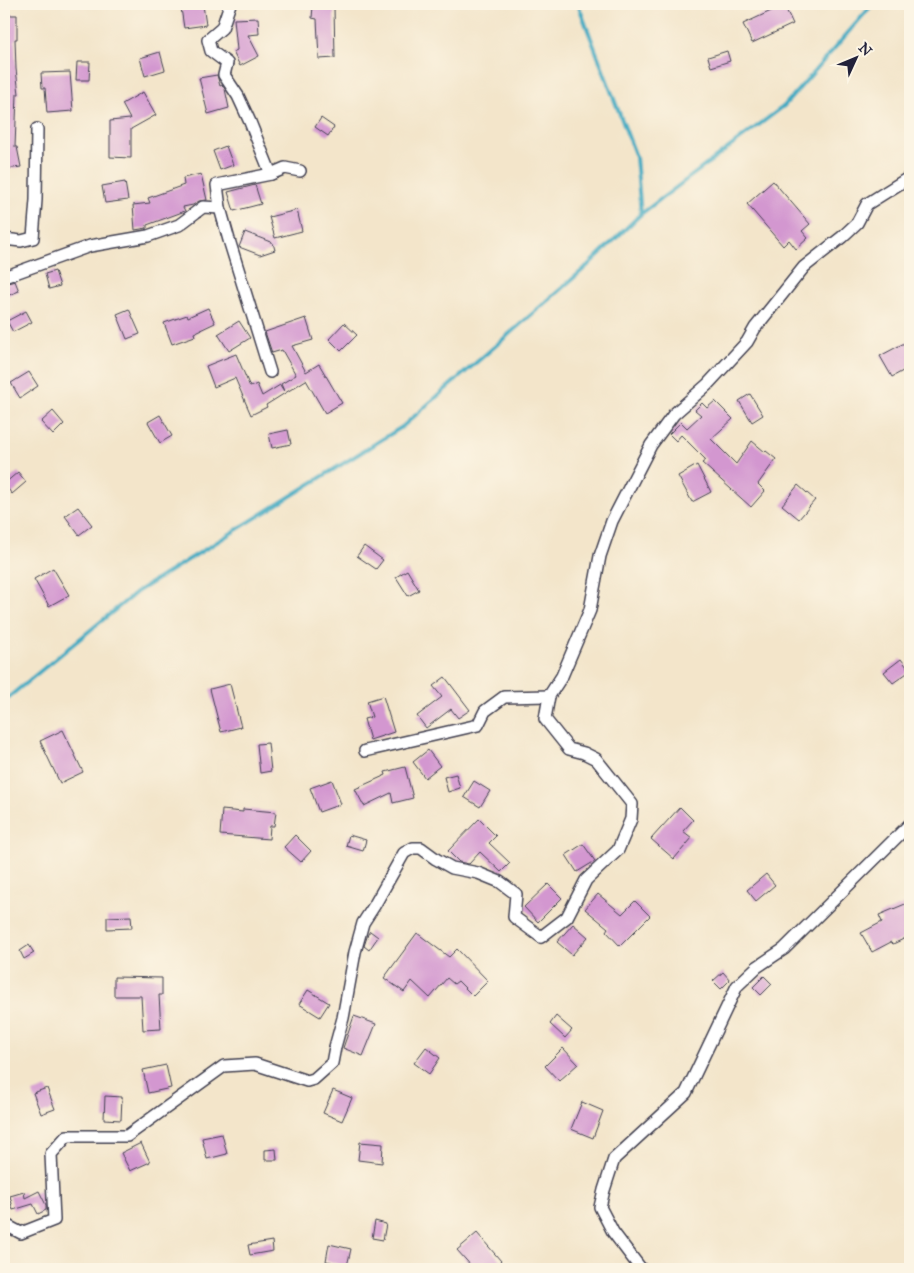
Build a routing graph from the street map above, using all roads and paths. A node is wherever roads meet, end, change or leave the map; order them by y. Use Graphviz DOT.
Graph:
graph roads {
  1 [pos="230,4"];
  2 [pos="37,129"];
  3 [pos="300,171"];
  4 [pos="270,174"];
  5 [pos="910,177"];
  6 [pos="220,208"];
  7 [pos="4,239"];
  8 [pos="4,277"];
  9 [pos="270,372"];
  10 [pos="549,696"];
  11 [pos="365,751"];
  12 [pos="910,824"];
  13 [pos="4,1224"];
  14 [pos="641,1269"];
  1 -- 4 [label="street"];
  2 -- 7 [label="street"];
  3 -- 4 [label="street"];
  4 -- 6 [label="street"];
  5 -- 10 [label="street"];
  6 -- 8 [label="street"];
  6 -- 9 [label="street"];
  10 -- 11 [label="street"];
  10 -- 13 [label="street"];
  12 -- 14 [label="street"];
}
